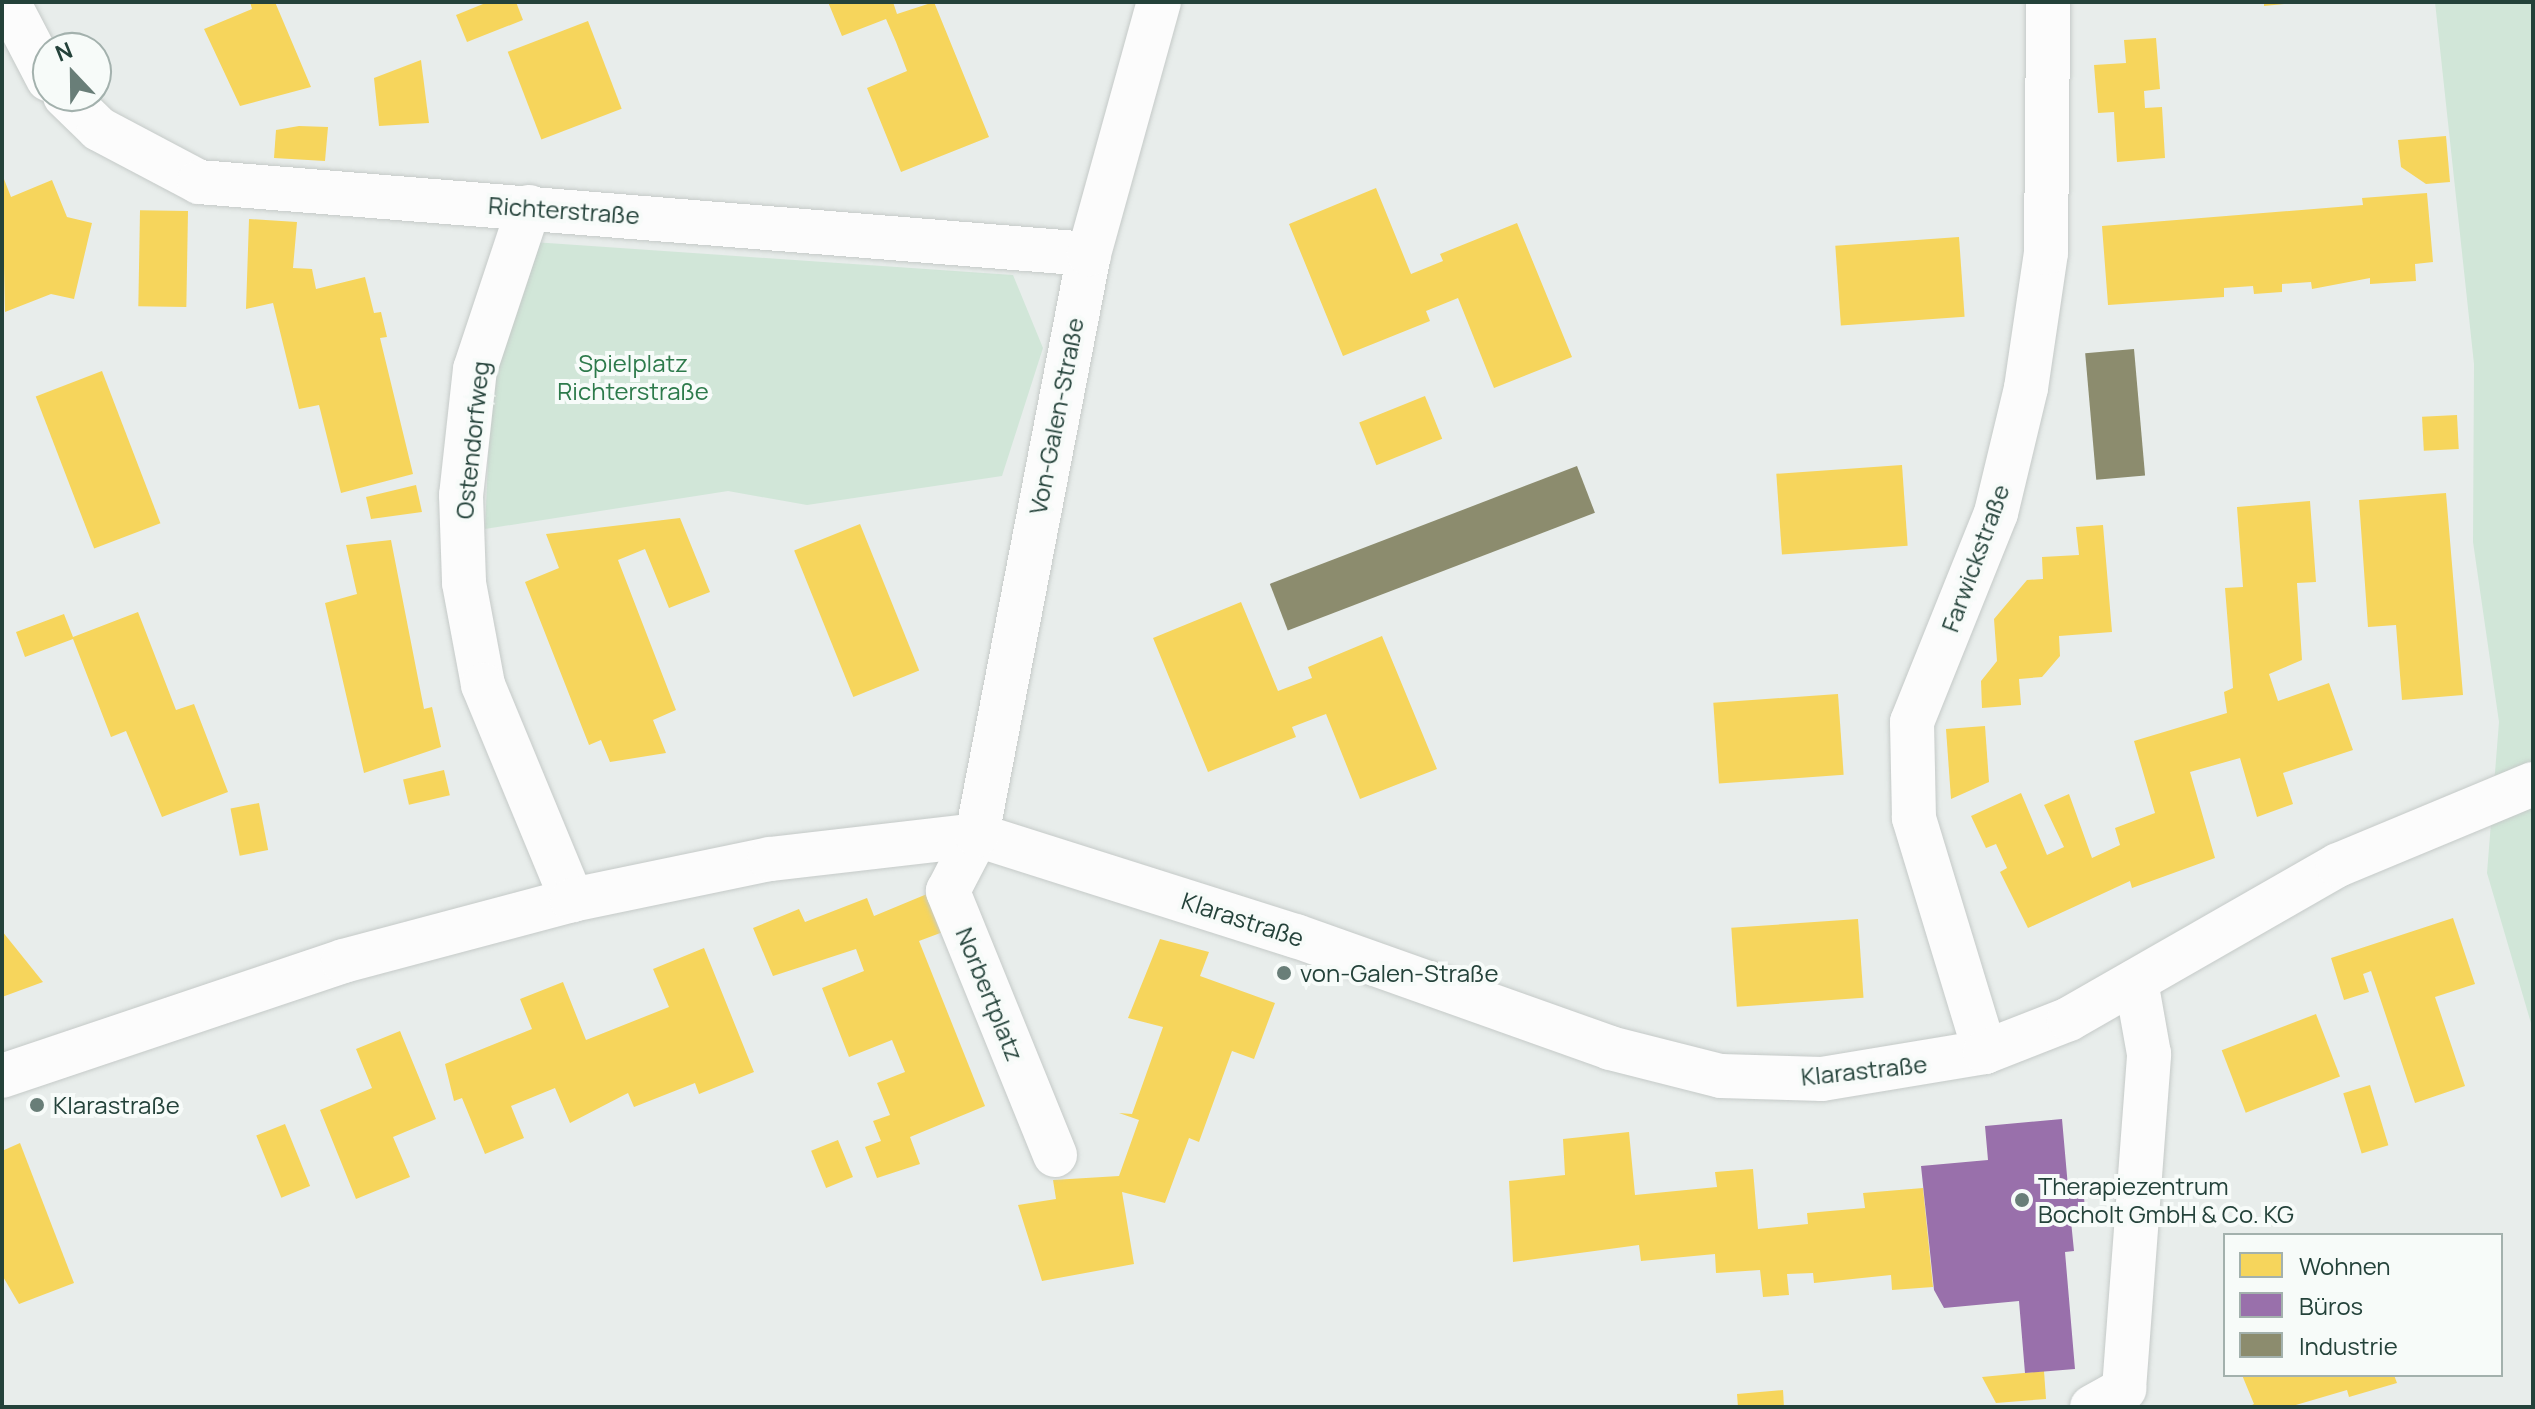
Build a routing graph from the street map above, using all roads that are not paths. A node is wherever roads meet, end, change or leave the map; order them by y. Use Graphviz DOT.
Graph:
graph roads {
  1 [pos="8,2"];
  2 [pos="1159,2"];
  3 [pos="2048,2"];
  4 [pos="32,48"];
  5 [pos="81,112"];
  6 [pos="529,207"];
  7 [pos="1089,254"];
  8 [pos="2533,784"];
  9 [pos="977,835"];
  10 [pos="572,900"];
  11 [pos="2136,981"];
  12 [pos="1985,1052"];
  13 [pos="2,1076"];
  14 [pos="1055,1155"];
  15 [pos="2092,1407"];
  1 -- 4 [label="street"];
  2 -- 7 [label="street, Von-Galen-Straße"];
  3 -- 12 [label="street, Farwickstraße"];
  5 -- 6 [label="street, Richterstraße"];
  6 -- 7 [label="street, Richterstraße"];
  6 -- 10 [label="street, Ostendorfweg"];
  7 -- 9 [label="street, Von-Galen-Straße"];
  8 -- 11 [label="street, Klarastraße"];
  9 -- 10 [label="street, Klarastraße"];
  9 -- 12 [label="street, Klarastraße"];
  9 -- 14 [label="street, Norbertplatz"];
  10 -- 13 [label="street, Klarastraße"];
  11 -- 12 [label="street, Klarastraße"];
  11 -- 15 [label="street"];
}
